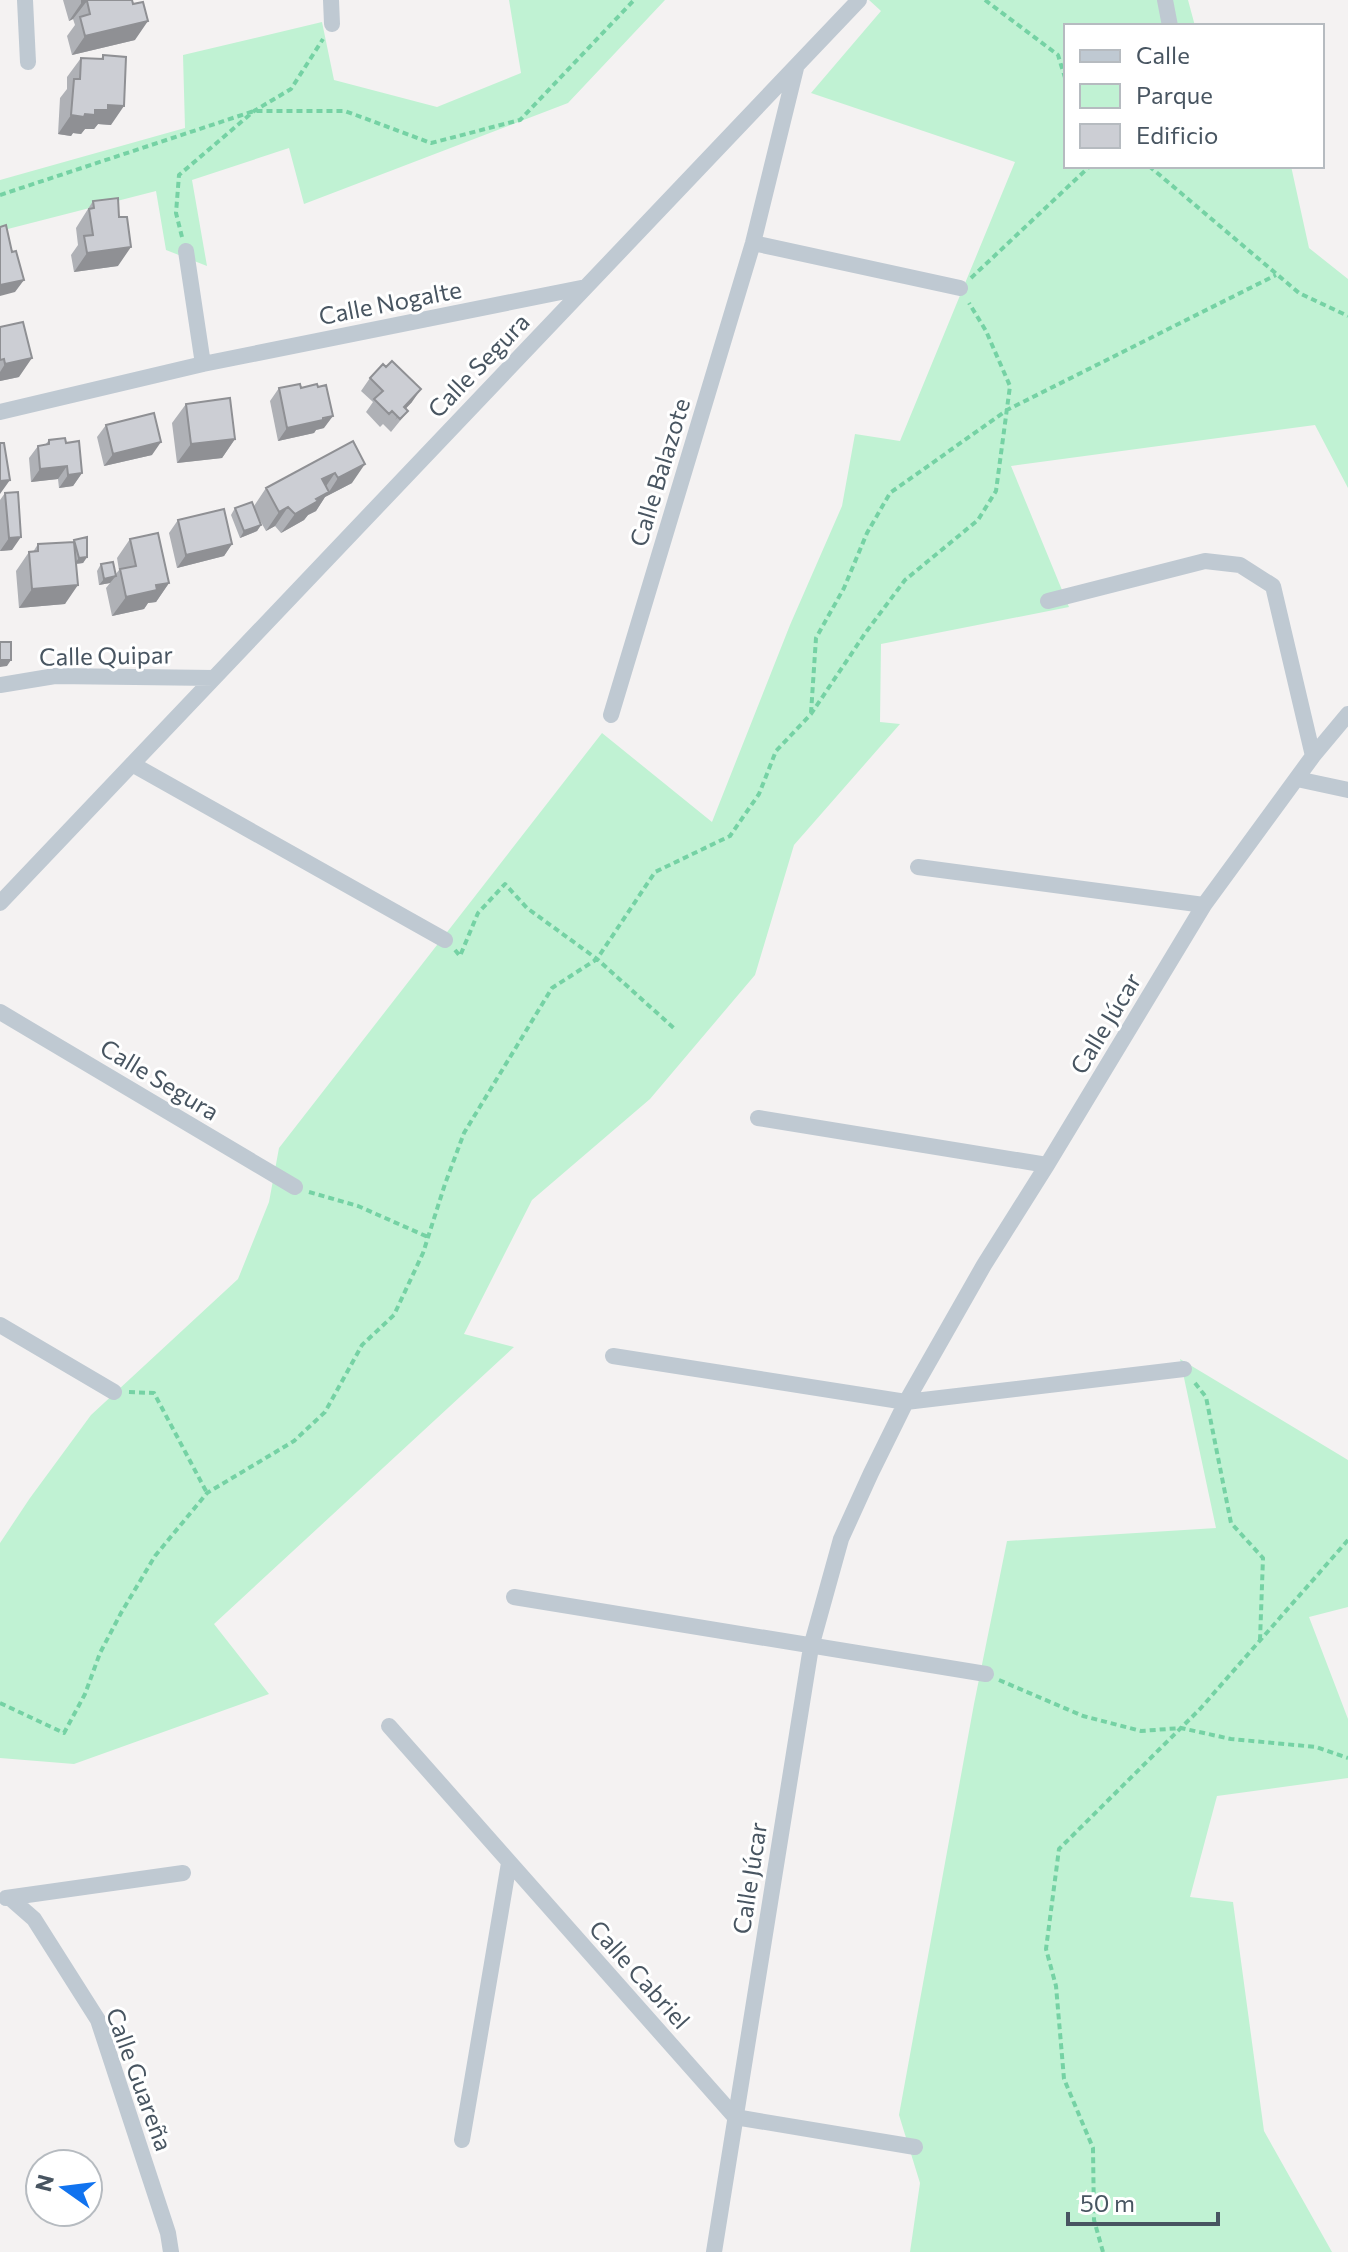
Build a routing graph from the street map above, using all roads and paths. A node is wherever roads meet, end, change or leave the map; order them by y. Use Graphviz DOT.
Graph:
graph roads {
  1 [pos="25,0"];
  2 [pos="331,0"];
  3 [pos="634,0"];
  4 [pos="859,0"];
  5 [pos="985,0"];
  6 [pos="1165,0"];
  7 [pos="332,24"];
  8 [pos="1170,24"];
  9 [pos="28,62"];
  10 [pos="796,66"];
  11 [pos="1064,74"];
  12 [pos="254,111"];
  13 [pos="1088,168"];
  14 [pos="1151,168"];
  15 [pos="0,195"];
  16 [pos="753,243"];
  17 [pos="186,251"];
  18 [pos="1276,275"];
  19 [pos="586,287"];
  20 [pos="960,288"];
  21 [pos="1348,316"];
  22 [pos="203,364"];
  23 [pos="1007,410"];
  24 [pos="0,412"];
  25 [pos="1048,601"];
  26 [pos="214,678"];
  27 [pos="0,685"];
  28 [pos="811,714"];
  29 [pos="1348,714"];
  30 [pos="611,715"];
  31 [pos="1313,756"];
  32 [pos="132,764"];
  33 [pos="1297,779"];
  34 [pos="1348,790"];
  35 [pos="918,867"];
  36 [pos="0,903"];
  37 [pos="1204,905"];
  38 [pos="445,940"];
  39 [pos="597,959"];
  40 [pos="0,1012"];
  41 [pos="676,1030"];
  42 [pos="758,1118"];
  43 [pos="1047,1165"];
  44 [pos="295,1187"];
  45 [pos="428,1237"];
  46 [pos="0,1325"];
  47 [pos="613,1356"];
  48 [pos="1184,1369"];
  49 [pos="114,1392"];
  50 [pos="906,1402"];
  51 [pos="207,1493"];
  52 [pos="1348,1540"];
  53 [pos="514,1597"];
  54 [pos="1260,1642"];
  55 [pos="811,1647"];
  56 [pos="986,1674"];
  57 [pos="0,1703"];
  58 [pos="389,1726"];
  59 [pos="1181,1728"];
  60 [pos="1348,1758"];
  61 [pos="509,1863"];
  62 [pos="183,1873"];
  63 [pos="5,1898"];
  64 [pos="735,2117"];
  65 [pos="462,2140"];
  66 [pos="915,2147"];
  67 [pos="171,2252"];
  68 [pos="714,2252"];
  69 [pos="1103,2252"];
  1 -- 9 [label="street"];
  2 -- 7 [label="street"];
  3 -- 12 [label="path"];
  4 -- 10 [label="street, Calle Segura"];
  5 -- 11 [label="path"];
  6 -- 8 [label="street"];
  7 -- 12 [label="path"];
  10 -- 16 [label="street, Calle Balazote"];
  10 -- 19 [label="street, Calle Segura"];
  12 -- 15 [label="path"];
  12 -- 17 [label="path"];
  13 -- 20 [label="path"];
  14 -- 18 [label="path"];
  16 -- 20 [label="street"];
  16 -- 30 [label="street, Calle Balazote"];
  17 -- 22 [label="street"];
  18 -- 21 [label="path"];
  18 -- 23 [label="path"];
  19 -- 22 [label="street, Calle Nogalte"];
  19 -- 26 [label="street, Calle Segura"];
  20 -- 23 [label="path"];
  22 -- 24 [label="street, Calle Nogalte"];
  23 -- 28 [label="path"];
  23 -- 28 [label="path"];
  25 -- 31 [label="street"];
  26 -- 27 [label="street, Calle Quipar"];
  26 -- 32 [label="street, Calle Segura"];
  28 -- 39 [label="path"];
  29 -- 31 [label="street, Calle Júcar"];
  31 -- 33 [label="street, Calle Júcar"];
  32 -- 36 [label="street, Calle Segura"];
  32 -- 38 [label="street"];
  33 -- 34 [label="street"];
  33 -- 37 [label="street, Calle Júcar"];
  35 -- 37 [label="street"];
  37 -- 43 [label="street, Calle Júcar"];
  38 -- 39 [label="path"];
  39 -- 41 [label="path"];
  39 -- 45 [label="path"];
  40 -- 44 [label="street, Calle Segura"];
  42 -- 43 [label="street"];
  43 -- 50 [label="street, Calle Júcar"];
  44 -- 45 [label="path"];
  45 -- 51 [label="path"];
  46 -- 49 [label="street"];
  47 -- 50 [label="street"];
  48 -- 50 [label="street"];
  48 -- 54 [label="path"];
  49 -- 51 [label="path"];
  50 -- 55 [label="street, Calle Júcar"];
  51 -- 57 [label="path"];
  52 -- 54 [label="path"];
  53 -- 55 [label="street"];
  54 -- 59 [label="path"];
  55 -- 56 [label="street"];
  55 -- 64 [label="street, Calle Júcar"];
  56 -- 59 [label="path"];
  58 -- 61 [label="street, Calle Cabriel"];
  59 -- 60 [label="path"];
  59 -- 69 [label="path"];
  61 -- 64 [label="street, Calle Cabriel"];
  61 -- 65 [label="street"];
  62 -- 63 [label="street, Calle Guareña"];
  63 -- 67 [label="street, Calle Guareña"];
  64 -- 66 [label="street"];
  64 -- 68 [label="street, Calle Júcar"];
}
